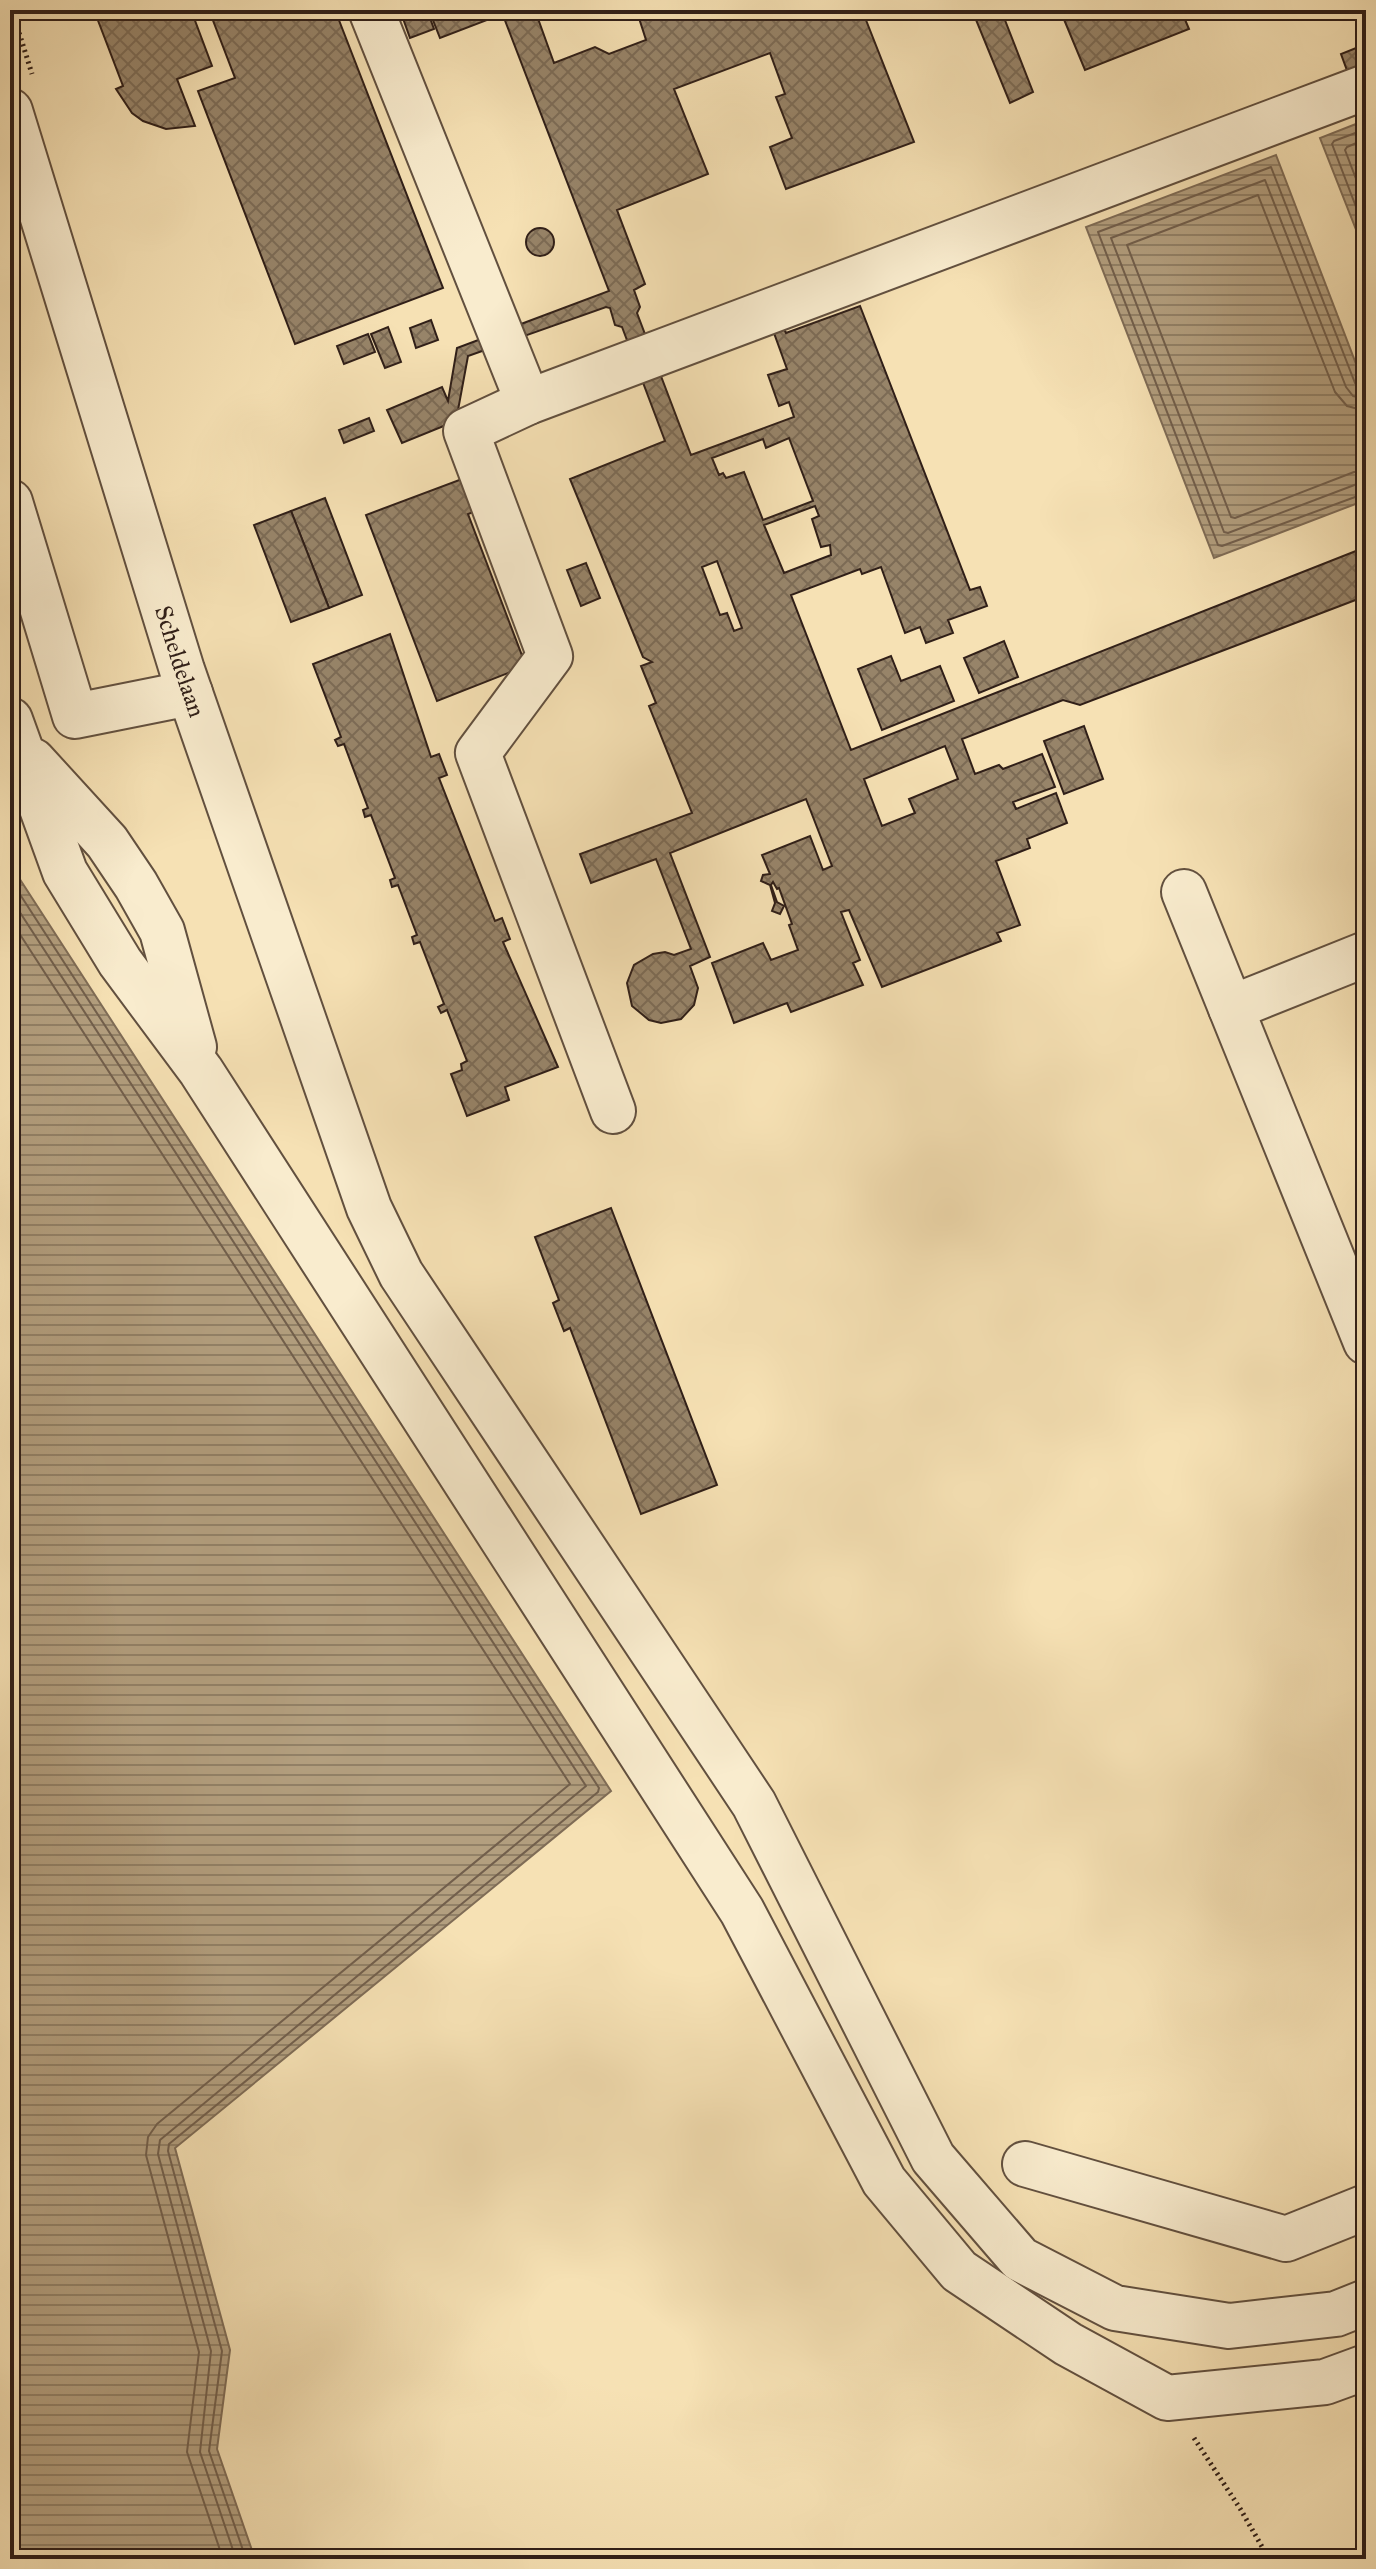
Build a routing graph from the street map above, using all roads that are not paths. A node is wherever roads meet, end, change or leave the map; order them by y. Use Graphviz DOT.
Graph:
graph roads {
  1 [pos="371,10"];
  2 [pos="1366,87"];
  3 [pos="10,111"];
  4 [pos="528,402"];
  5 [pos="10,502"];
  6 [pos="190,693"];
  7 [pos="14,732"];
  8 [pos="1184,892"];
  9 [pos="1366,954"];
  10 [pos="1231,1008"];
  11 [pos="613,1111"];
  12 [pos="1366,1342"];
  13 [pos="1025,2164"];
  14 [pos="1366,2207"];
  15 [pos="1366,2302"];
  16 [pos="1366,2367"];
  1 -- 4 [label="lane"];
  2 -- 4 [label="lane"];
  3 -- 6 [label="lane, Scheldelaan"];
  4 -- 11 [label="lane"];
  5 -- 6 [label="lane"];
  6 -- 15 [label="lane, Scheldelaan"];
  7 -- 16 [label="lane"];
  8 -- 10 [label="lane"];
  9 -- 10 [label="lane"];
  10 -- 12 [label="lane"];
  13 -- 14 [label="lane"];
}
